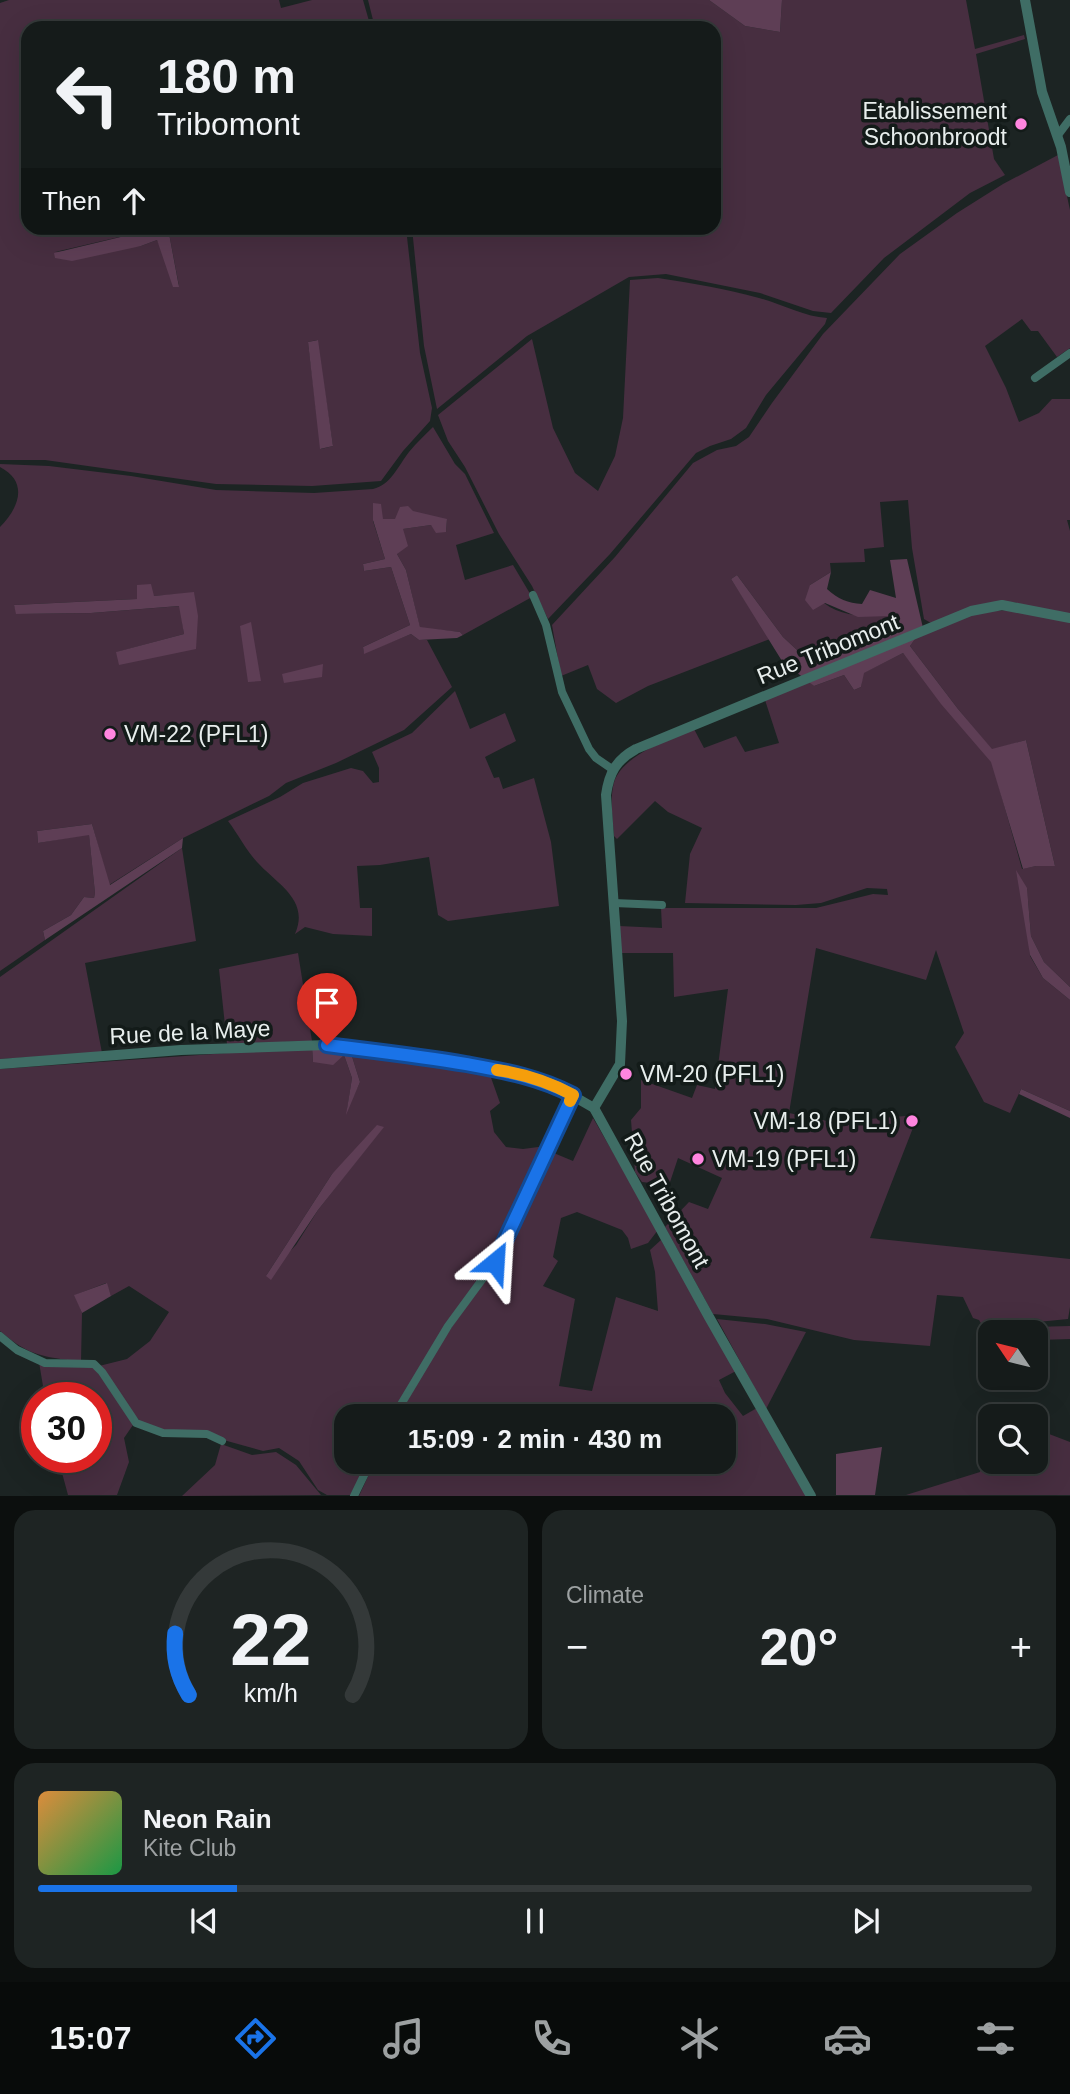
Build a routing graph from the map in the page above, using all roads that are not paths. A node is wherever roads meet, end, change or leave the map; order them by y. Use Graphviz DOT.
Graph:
graph roads {
  1 [pos="1025,0"];
  2 [pos="1070,119"];
  3 [pos="1058,135"];
  4 [pos="1070,192"];
  5 [pos="1070,353"];
  6 [pos="1035,378"];
  7 [pos="533,595"];
  8 [pos="1070,618"];
  9 [pos="612,769"];
  10 [pos="614,903"];
  11 [pos="662,905"];
  12 [pos="0,1064"];
  13 [pos="573,1095"];
  14 [pos="594,1108"];
  15 [pos="0,1336"];
  16 [pos="401,1404"];
  17 [pos="222,1441"];
  18 [pos="365,1474"];
  19 [pos="354,1496"];
  20 [pos="811,1496"];
  1 -- 3 [label="street"];
  2 -- 3 [label="street"];
  3 -- 4 [label="street"];
  5 -- 6 [label="street"];
  7 -- 9 [label="street"];
  8 -- 9 [label="street, Rue Tribomont"];
  9 -- 10 [label="street"];
  10 -- 11 [label="street"];
  10 -- 14 [label="street"];
  12 -- 13 [label="street, Rue de la Maye"];
  13 -- 14 [label="street, Rue de la Maye"];
  13 -- 16 [label="street"];
  14 -- 20 [label="street, Rue Tribomont"];
  15 -- 17 [label="street"];
  18 -- 19 [label="street"];
}
